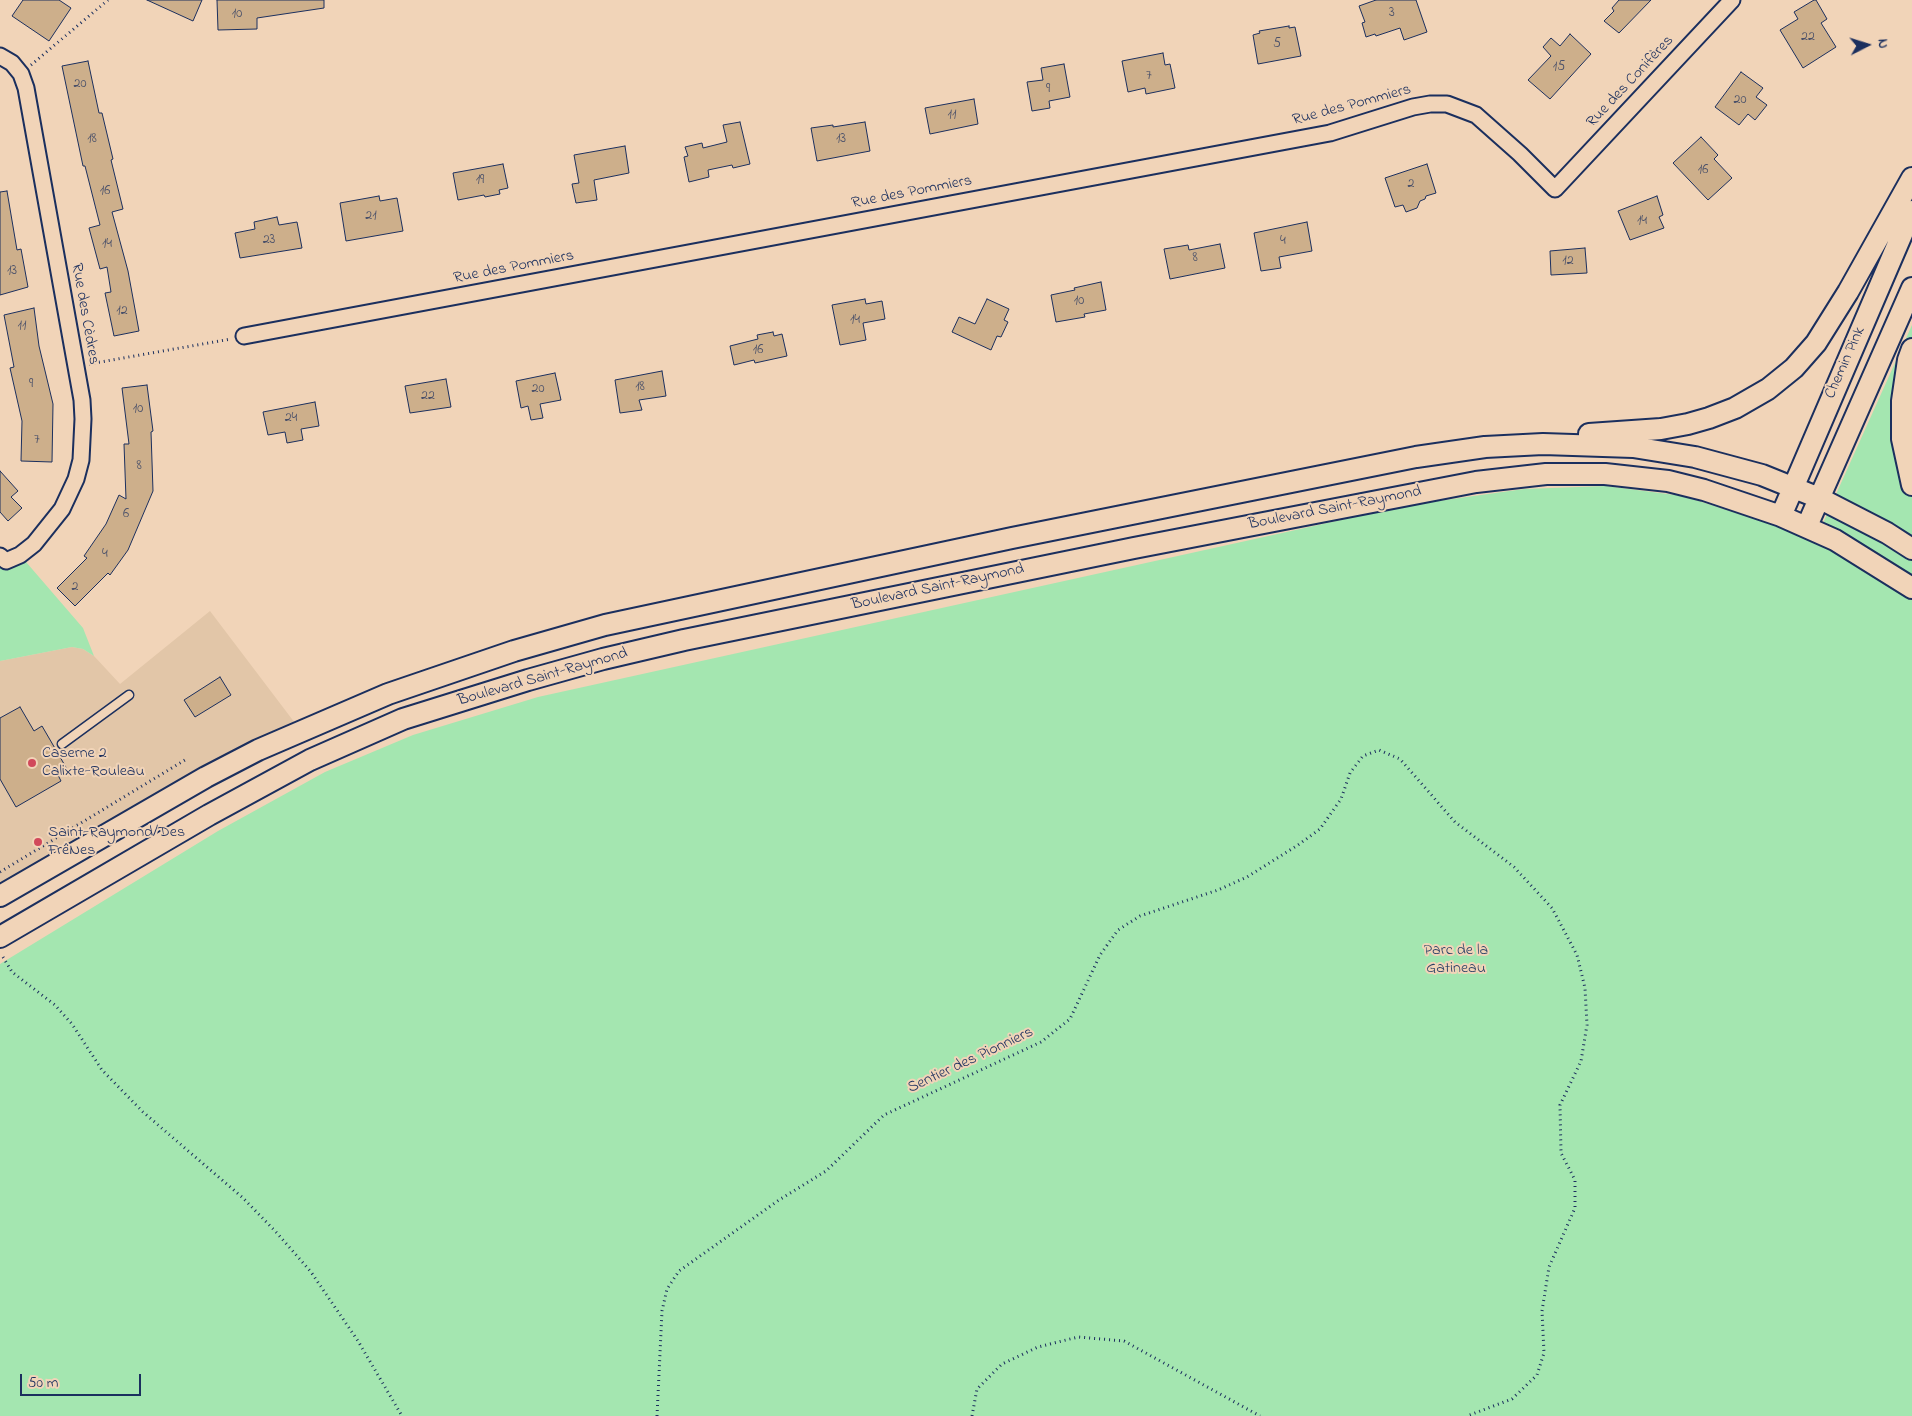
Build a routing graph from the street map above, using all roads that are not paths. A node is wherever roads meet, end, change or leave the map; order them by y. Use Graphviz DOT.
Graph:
graph roads {
  1 [pos="1732,0"];
  2 [pos="0,56"];
  3 [pos="1912,178"];
  4 [pos="1555,188"];
  5 [pos="1912,211"];
  6 [pos="1912,288"];
  7 [pos="244,336"];
  8 [pos="1912,349"];
  9 [pos="1485,446"];
  10 [pos="1912,484"];
  11 [pos="1792,487"];
  12 [pos="1819,498"];
  13 [pos="1781,516"];
  14 [pos="1807,526"];
  15 [pos="1912,550"];
  16 [pos="3,558"];
  17 [pos="1912,588"];
  18 [pos="129,695"];
  19 [pos="62,744"];
  20 [pos="0,896"];
  21 [pos="0,937"];
  1 -- 4 [label="street, Rue des Conifères"];
  2 -- 16 [label="street, Rue des Cèdres"];
  3 -- 9 [label="main road"];
  4 -- 7 [label="street, Rue des Pommiers"];
  5 -- 11 [label="main road, Chemin Pink"];
  6 -- 12 [label="main road, Chemin Pink"];
  8 -- 10 [label="main road"];
  9 -- 11 [label="main road, Boulevard Saint-Raymond"];
  9 -- 20 [label="main road, Boulevard Saint-Raymond"];
  11 -- 12 [label="main road, Boulevard Saint-Raymond"];
  11 -- 13 [label="main road, Chemin Pink"];
  12 -- 14 [label="main road, Chemin Pink"];
  12 -- 15 [label="main road, Boulevard Saint-Raymond"];
  13 -- 14 [label="main road, Boulevard Saint-Raymond"];
  13 -- 21 [label="main road, Boulevard Saint-Raymond"];
  14 -- 17 [label="main road, Boulevard Saint-Raymond"];
  18 -- 19 [label="lane"];
}
